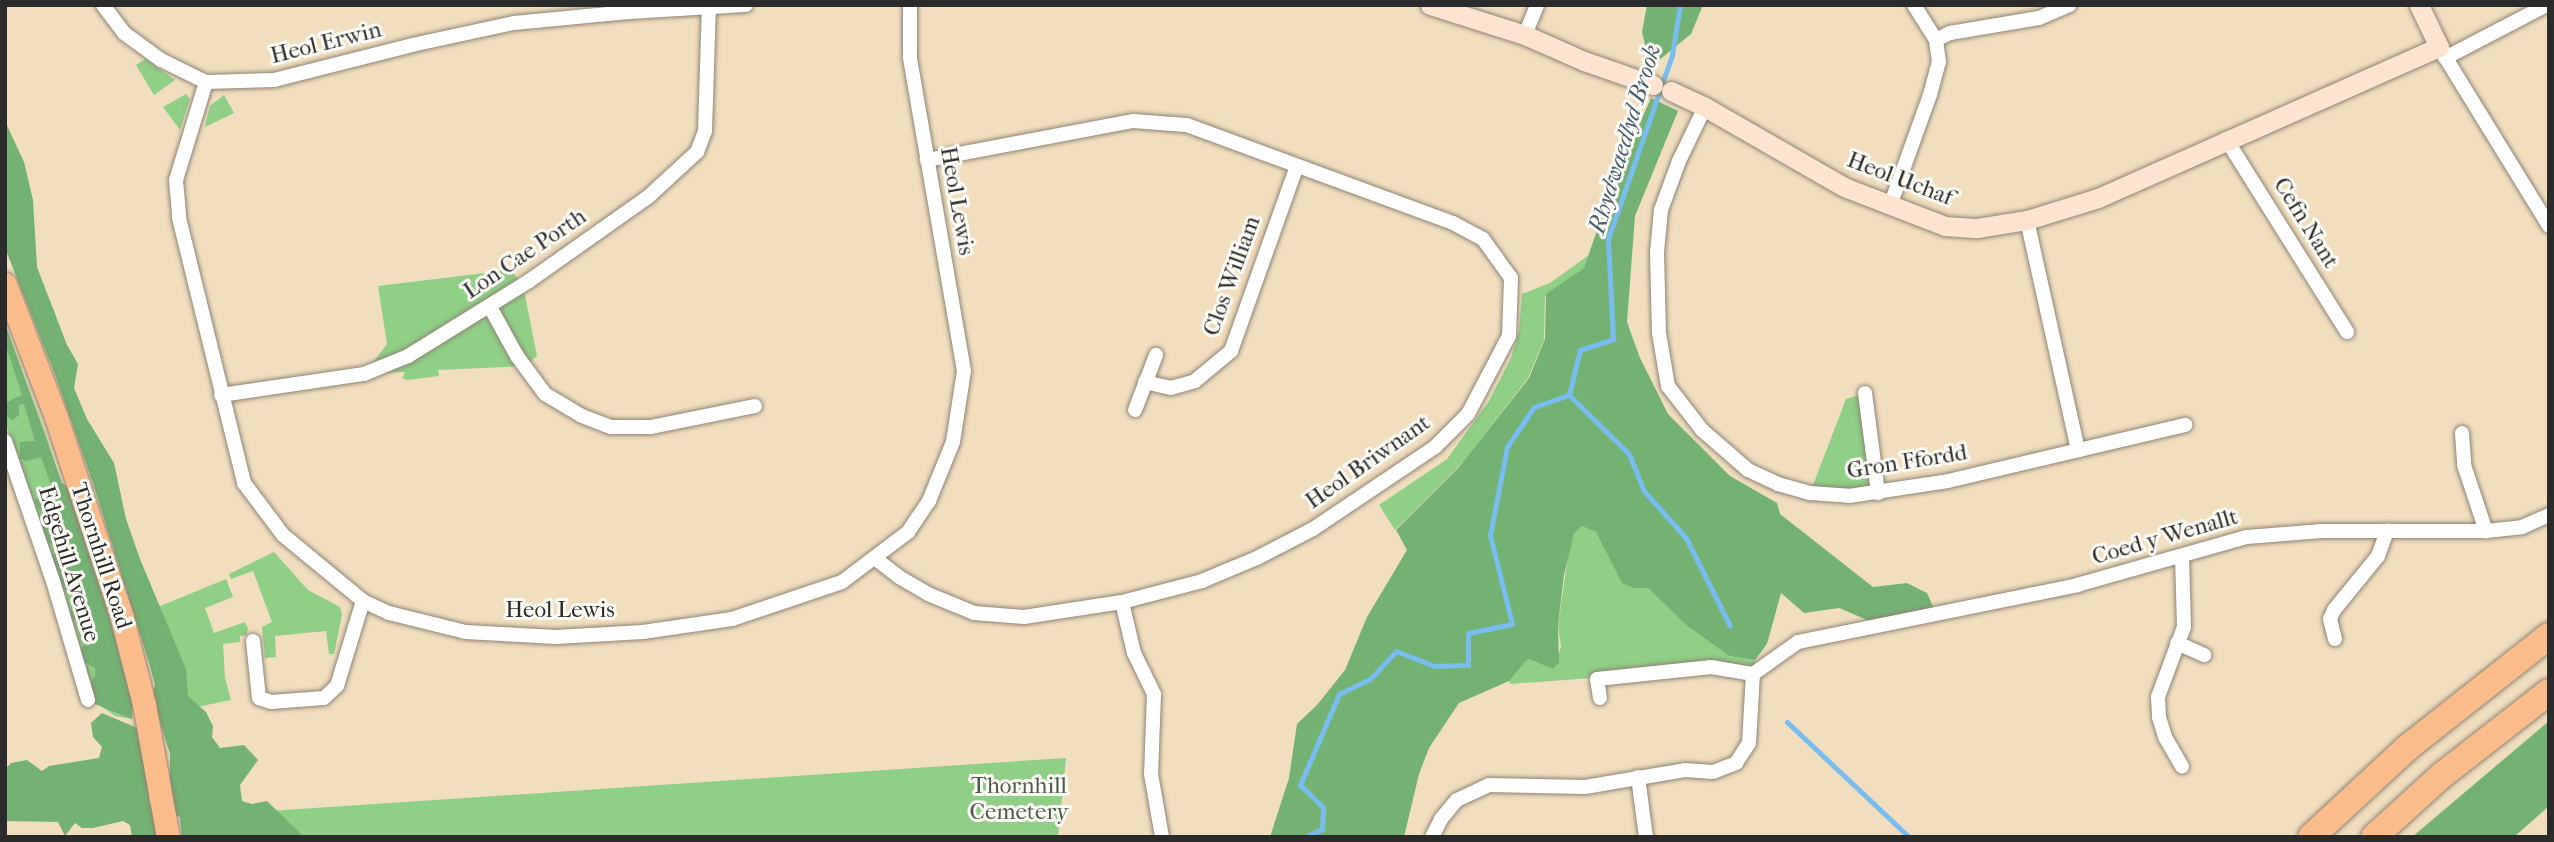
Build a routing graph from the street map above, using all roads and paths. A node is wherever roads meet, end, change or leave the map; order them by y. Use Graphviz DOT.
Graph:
graph roads {
  1 [pos="103,5"];
  2 [pos="746,5"];
  3 [pos="910,5"];
  4 [pos="1430,5"];
  5 [pos="1537,5"];
  6 [pos="1914,5"];
  7 [pos="2070,5"];
  8 [pos="2418,5"];
  9 [pos="2547,5"];
  10 [pos="709,7"];
  11 [pos="1525,35"];
  12 [pos="1936,40"];
  13 [pos="2442,53"];
  14 [pos="206,82"];
  15 [pos="1705,107"];
  16 [pos="2226,139"];
  17 [pos="927,160"];
  18 [pos="1297,166"];
  19 [pos="1890,206"];
  20 [pos="2027,219"];
  21 [pos="2549,226"];
  22 [pos="5,284"];
  23 [pos="490,307"];
  24 [pos="2347,332"];
  25 [pos="1156,355"];
  26 [pos="1145,382"];
  27 [pos="1865,393"];
  28 [pos="220,395"];
  29 [pos="755,407"];
  30 [pos="1135,410"];
  31 [pos="2185,425"];
  32 [pos="2462,433"];
  33 [pos="5,441"];
  34 [pos="2078,450"];
  35 [pos="1878,493"];
  36 [pos="2549,515"];
  37 [pos="2387,531"];
  38 [pos="2486,531"];
  39 [pos="2182,556"];
  40 [pos="876,559"];
  41 [pos="363,601"];
  42 [pos="1122,602"];
  43 [pos="2549,636"];
  44 [pos="2335,639"];
  45 [pos="253,641"];
  46 [pos="2177,643"];
  47 [pos="2204,655"];
  48 [pos="1753,674"];
  49 [pos="2549,692"];
  50 [pos="1600,698"];
  51 [pos="88,700"];
  52 [pos="2182,767"];
  53 [pos="1638,777"];
  54 [pos="168,837"];
  55 [pos="1162,837"];
  56 [pos="1432,837"];
  57 [pos="1646,837"];
  58 [pos="2311,837"];
  59 [pos="2374,837"];
  1 -- 14 [label="street"];
  2 -- 10 [label="street, Heol Erwin"];
  3 -- 17 [label="street, Heol Lewis"];
  4 -- 11 [label="street, Heol Uchaf"];
  5 -- 11 [label="street"];
  6 -- 12 [label="street"];
  7 -- 12 [label="street"];
  8 -- 13 [label="street"];
  9 -- 13 [label="street"];
  10 -- 14 [label="street, Heol Erwin"];
  10 -- 23 [label="street, Lon Cae Porth"];
  11 -- 15 [label="street, Heol Uchaf"];
  12 -- 19 [label="street"];
  13 -- 16 [label="street, Heol Uchaf"];
  13 -- 21 [label="street"];
  14 -- 28 [label="street, Heol Lewis"];
  15 -- 19 [label="street, Heol Uchaf"];
  15 -- 35 [label="street, Gron Ffordd"];
  16 -- 20 [label="street, Heol Uchaf"];
  16 -- 24 [label="street, Cefn Nant"];
  17 -- 18 [label="street, Heol Briwnant"];
  17 -- 40 [label="street, Heol Lewis"];
  18 -- 26 [label="street, Clos William"];
  18 -- 42 [label="street, Heol Briwnant"];
  19 -- 20 [label="street, Heol Uchaf"];
  20 -- 34 [label="street"];
  22 -- 54 [label="main road, Thornhill Road"];
  23 -- 28 [label="street, Lon Cae Porth"];
  23 -- 29 [label="street"];
  25 -- 26 [label="street"];
  26 -- 30 [label="street"];
  27 -- 35 [label="street"];
  28 -- 41 [label="street, Heol Lewis"];
  31 -- 34 [label="street, Gron Ffordd"];
  32 -- 38 [label="street"];
  33 -- 51 [label="street, Edgehill Avenue"];
  34 -- 35 [label="street, Gron Ffordd"];
  36 -- 38 [label="street, Coed y Wenallt"];
  37 -- 38 [label="street, Coed y Wenallt"];
  37 -- 39 [label="street, Coed y Wenallt"];
  37 -- 44 [label="street"];
  39 -- 46 [label="street"];
  39 -- 48 [label="street, Coed y Wenallt"];
  40 -- 41 [label="street, Heol Lewis"];
  40 -- 42 [label="street, Heol Briwnant"];
  41 -- 45 [label="street"];
  42 -- 55 [label="street"];
  43 -- 58 [label="highway"];
  46 -- 47 [label="street"];
  46 -- 52 [label="street"];
  48 -- 50 [label="street"];
  48 -- 53 [label="street"];
  49 -- 59 [label="highway"];
  53 -- 56 [label="street"];
  53 -- 57 [label="street"];
}
